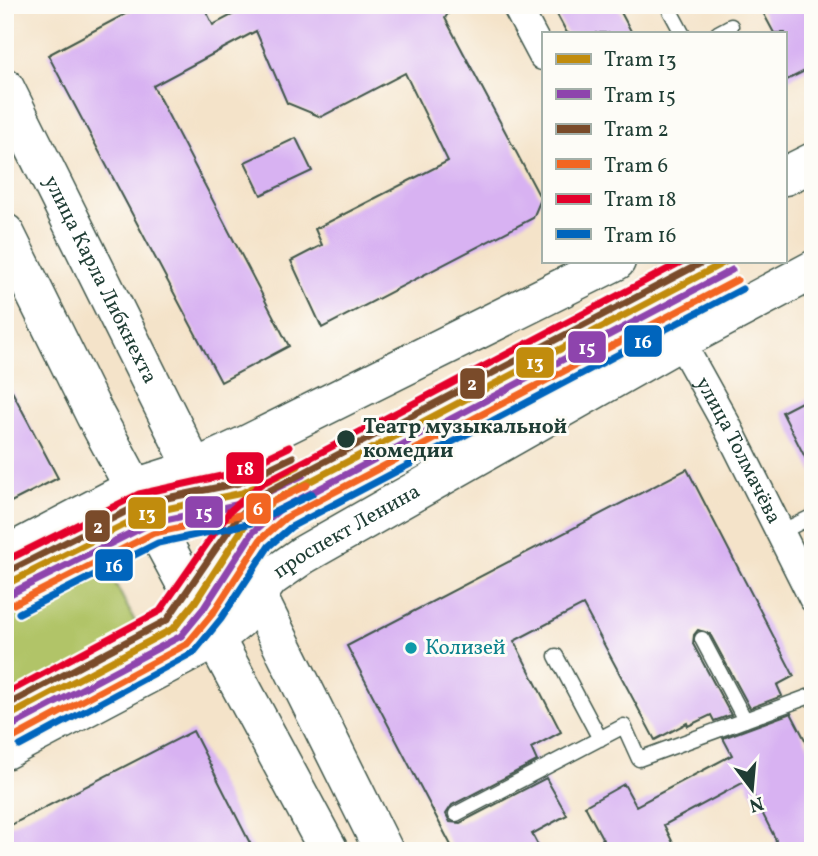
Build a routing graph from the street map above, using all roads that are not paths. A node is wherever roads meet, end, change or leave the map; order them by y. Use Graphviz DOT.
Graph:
graph roads {
  1 [pos="516,5"];
  2 [pos="667,5"];
  3 [pos="681,32"];
  4 [pos="542,54"];
  5 [pos="5,88"];
  6 [pos="813,162"];
  7 [pos="786,176"];
  8 [pos="5,233"];
  9 [pos="614,262"];
  10 [pos="813,270"];
  11 [pos="680,341"];
  12 [pos="194,469"];
  13 [pos="134,488"];
  14 [pos="813,516"];
  15 [pos="779,533"];
  16 [pos="5,556"];
  17 [pos="257,597"];
  18 [pos="813,598"];
  19 [pos="215,639"];
  20 [pos="702,639"];
  21 [pos="556,656"];
  22 [pos="813,695"];
  23 [pos="745,720"];
  24 [pos="600,739"];
  25 [pos="5,750"];
  26 [pos="456,814"];
  27 [pos="329,851"];
  28 [pos="384,851"];
  1 -- 4 [label="street"];
  2 -- 3 [label="lane"];
  5 -- 12 [label="main road, улица Карла Либкнехта"];
  6 -- 7 [label="main road"];
  8 -- 13 [label="main road"];
  9 -- 12 [label="main road"];
  10 -- 11 [label="main road, проспект Ленина"];
  11 -- 15 [label="street, улица Толмачёва"];
  11 -- 17 [label="main road, проспект Ленина"];
  12 -- 13 [label="main road"];
  12 -- 17 [label="main road, улица Карла Либкнехта"];
  13 -- 16 [label="main road"];
  13 -- 19 [label="main road"];
  14 -- 15 [label="lane"];
  15 -- 18 [label="street, улица Толмачёва"];
  17 -- 19 [label="main road, проспект Ленина"];
  17 -- 28 [label="main road"];
  19 -- 25 [label="main road, проспект Ленина"];
  19 -- 27 [label="main road"];
  20 -- 23 [label="lane"];
  21 -- 24 [label="lane"];
  22 -- 23 [label="lane"];
  23 -- 24 [label="lane"];
  24 -- 26 [label="lane"];
}
